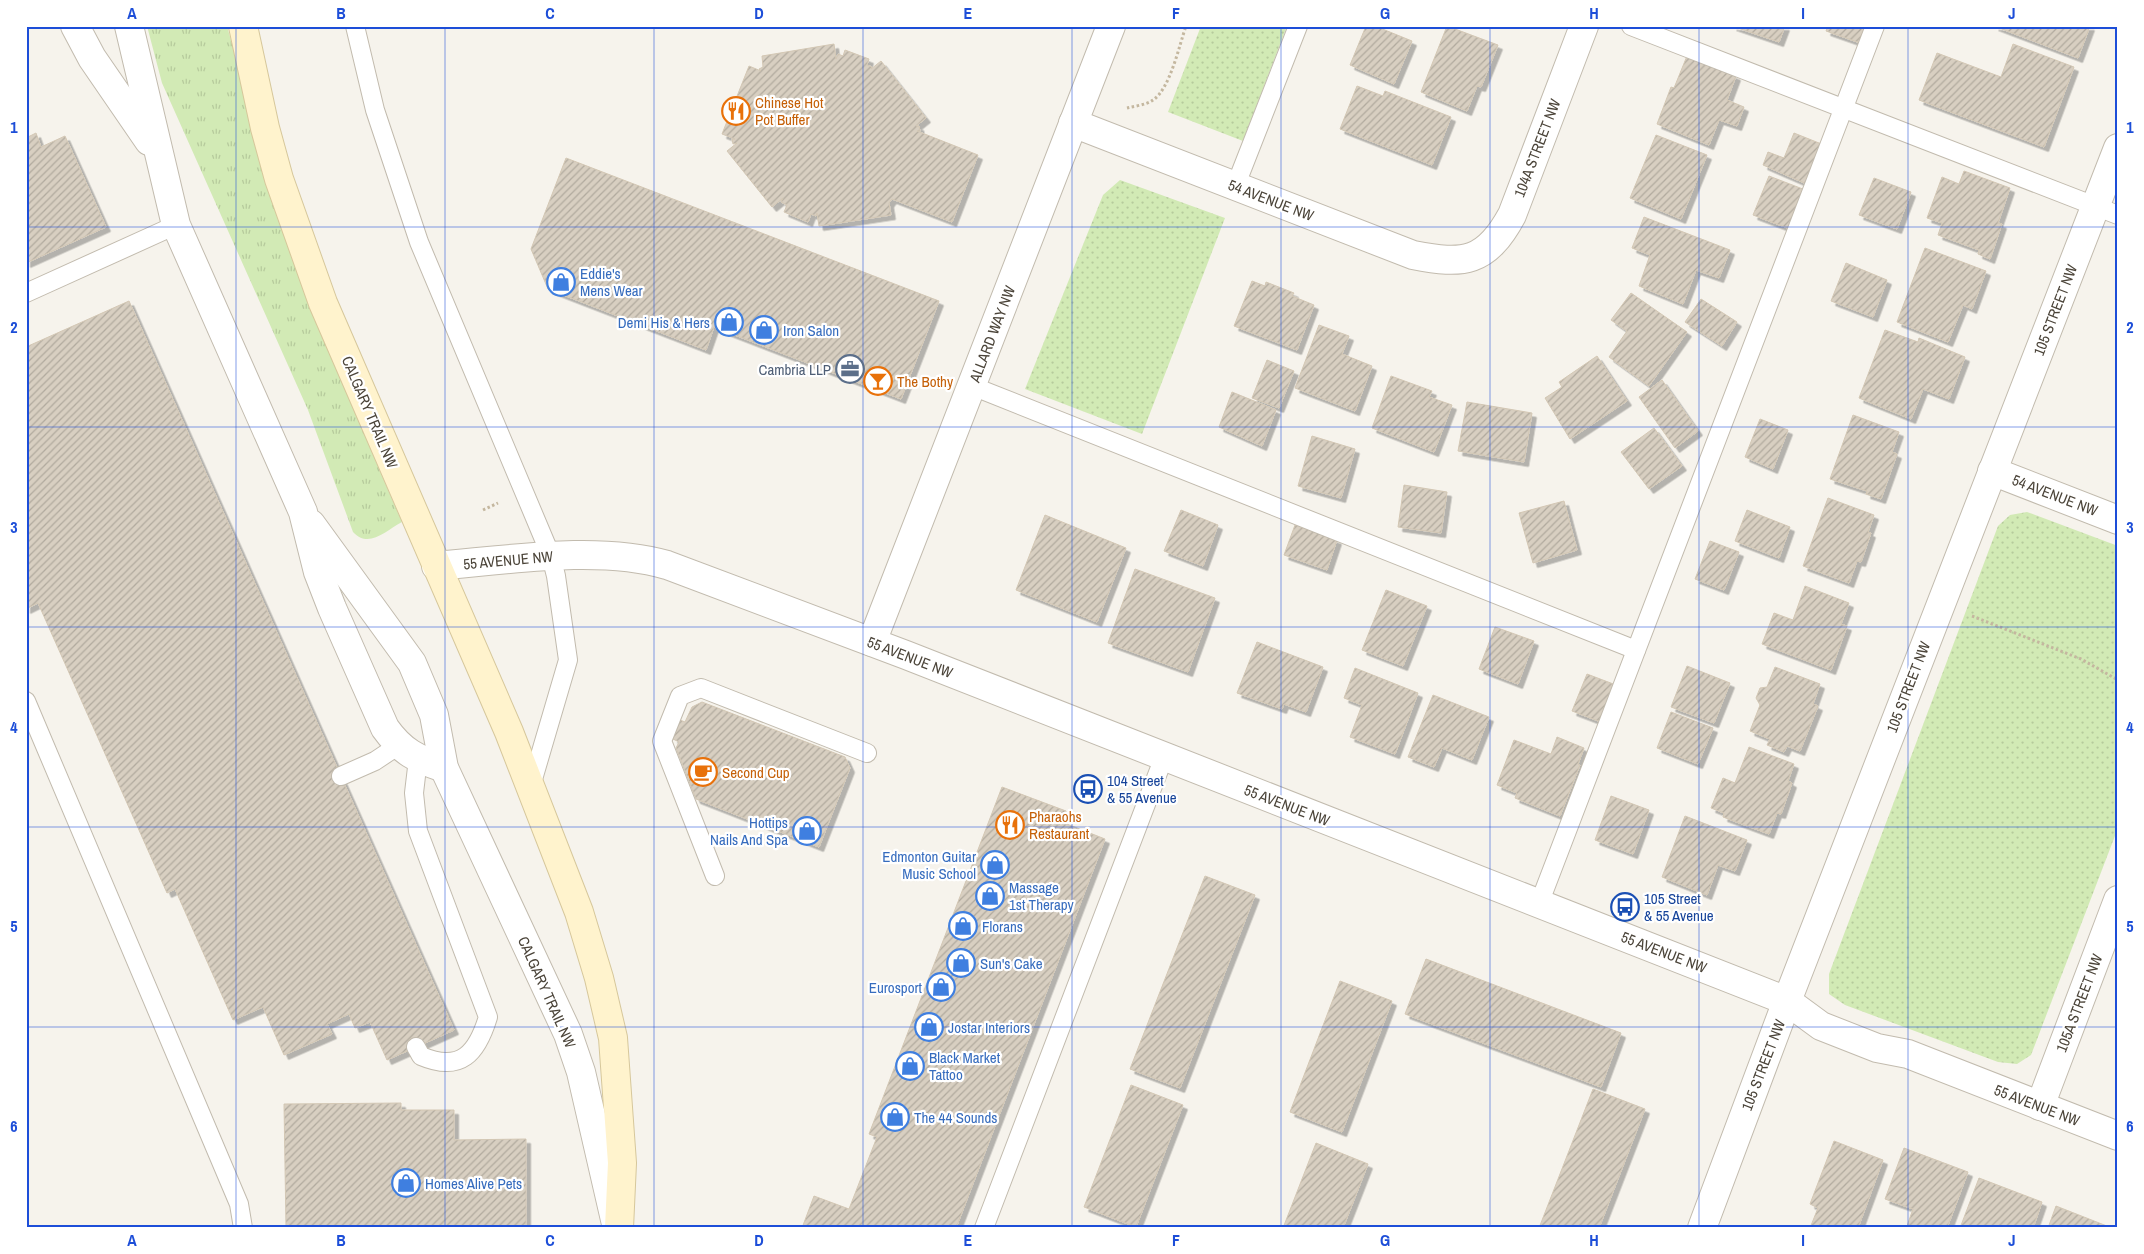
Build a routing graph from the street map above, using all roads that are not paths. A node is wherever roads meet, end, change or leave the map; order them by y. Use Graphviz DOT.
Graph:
graph roads {
  1 [pos="75,26"];
  2 [pos="129,26"];
  3 [pos="243,26"];
  4 [pos="355,26"];
  5 [pos="1111,26"];
  6 [pos="1298,26"];
  7 [pos="1584,26"];
  8 [pos="1631,26"];
  9 [pos="1875,26"];
  10 [pos="1843,109"];
  11 [pos="1073,123"];
  12 [pos="2118,148"];
  13 [pos="157,152"];
  14 [pos="1235,187"];
  15 [pos="2106,211"];
  16 [pos="176,225"];
  17 [pos="1473,257"];
  18 [pos="26,293"];
  19 [pos="972,386"];
  20 [pos="1992,471"];
  21 [pos="303,512"];
  22 [pos="2118,520"];
  23 [pos="551,556"];
  24 [pos="436,566"];
  25 [pos="872,642"];
  26 [pos="1636,650"];
  27 [pos="26,701"];
  28 [pos="409,752"];
  29 [pos="867,753"];
  30 [pos="1164,757"];
  31 [pos="444,768"];
  32 [pos="341,776"];
  33 [pos="531,786"];
  34 [pos="715,876"];
  35 [pos="2118,900"];
  36 [pos="1539,904"];
  37 [pos="1787,1001"];
  38 [pos="416,1047"];
  39 [pos="2040,1106"];
  40 [pos="2118,1136"];
  41 [pos="242,1228"];
  42 [pos="618,1228"];
  43 [pos="984,1228"];
  44 [pos="1702,1228"];
  1 -- 13 [label="street, CALGARY TRAIL NW"];
  2 -- 13 [label="street, CALGARY TRAIL NW"];
  3 -- 24 [label="main road, CALGARY TRAIL NW"];
  4 -- 23 [label="lane"];
  5 -- 11 [label="street, ALLARD WAY NW"];
  6 -- 14 [label="lane"];
  7 -- 17 [label="street, 104A STREET NW"];
  8 -- 10 [label="lane"];
  9 -- 10 [label="lane"];
  10 -- 15 [label="lane"];
  10 -- 26 [label="lane"];
  11 -- 14 [label="street, 54 AVENUE NW"];
  11 -- 19 [label="street, ALLARD WAY NW"];
  12 -- 15 [label="street, 105 STREET NW"];
  13 -- 16 [label="street, CALGARY TRAIL NW"];
  14 -- 17 [label="street, 54 AVENUE NW"];
  15 -- 20 [label="street, 105 STREET NW"];
  16 -- 18 [label="lane"];
  16 -- 21 [label="street, CALGARY TRAIL NW"];
  19 -- 25 [label="street, ALLARD WAY NW"];
  19 -- 26 [label="lane"];
  20 -- 22 [label="street, 54 AVENUE NW"];
  20 -- 37 [label="street, 105 STREET NW"];
  21 -- 28 [label="street, CALGARY TRAIL NW"];
  21 -- 31 [label="street, CALGARY TRAIL NW"];
  23 -- 24 [label="street, 55 AVENUE NW"];
  23 -- 25 [label="street, 55 AVENUE NW"];
  23 -- 33 [label="lane"];
  24 -- 33 [label="main road, CALGARY TRAIL NW"];
  25 -- 30 [label="street, 55 AVENUE NW"];
  26 -- 36 [label="lane"];
  27 -- 41 [label="lane"];
  28 -- 31 [label="street"];
  28 -- 32 [label="lane"];
  28 -- 38 [label="lane"];
  29 -- 34 [label="lane"];
  30 -- 36 [label="street, 55 AVENUE NW"];
  30 -- 43 [label="lane"];
  31 -- 42 [label="street, CALGARY TRAIL NW"];
  33 -- 42 [label="main road, CALGARY TRAIL NW"];
  35 -- 39 [label="street, 105A STREET NW"];
  36 -- 37 [label="street, 55 AVENUE NW"];
  37 -- 39 [label="street, 55 AVENUE NW"];
  37 -- 44 [label="street, 105 STREET NW"];
  39 -- 40 [label="street, 55 AVENUE NW"];
}
